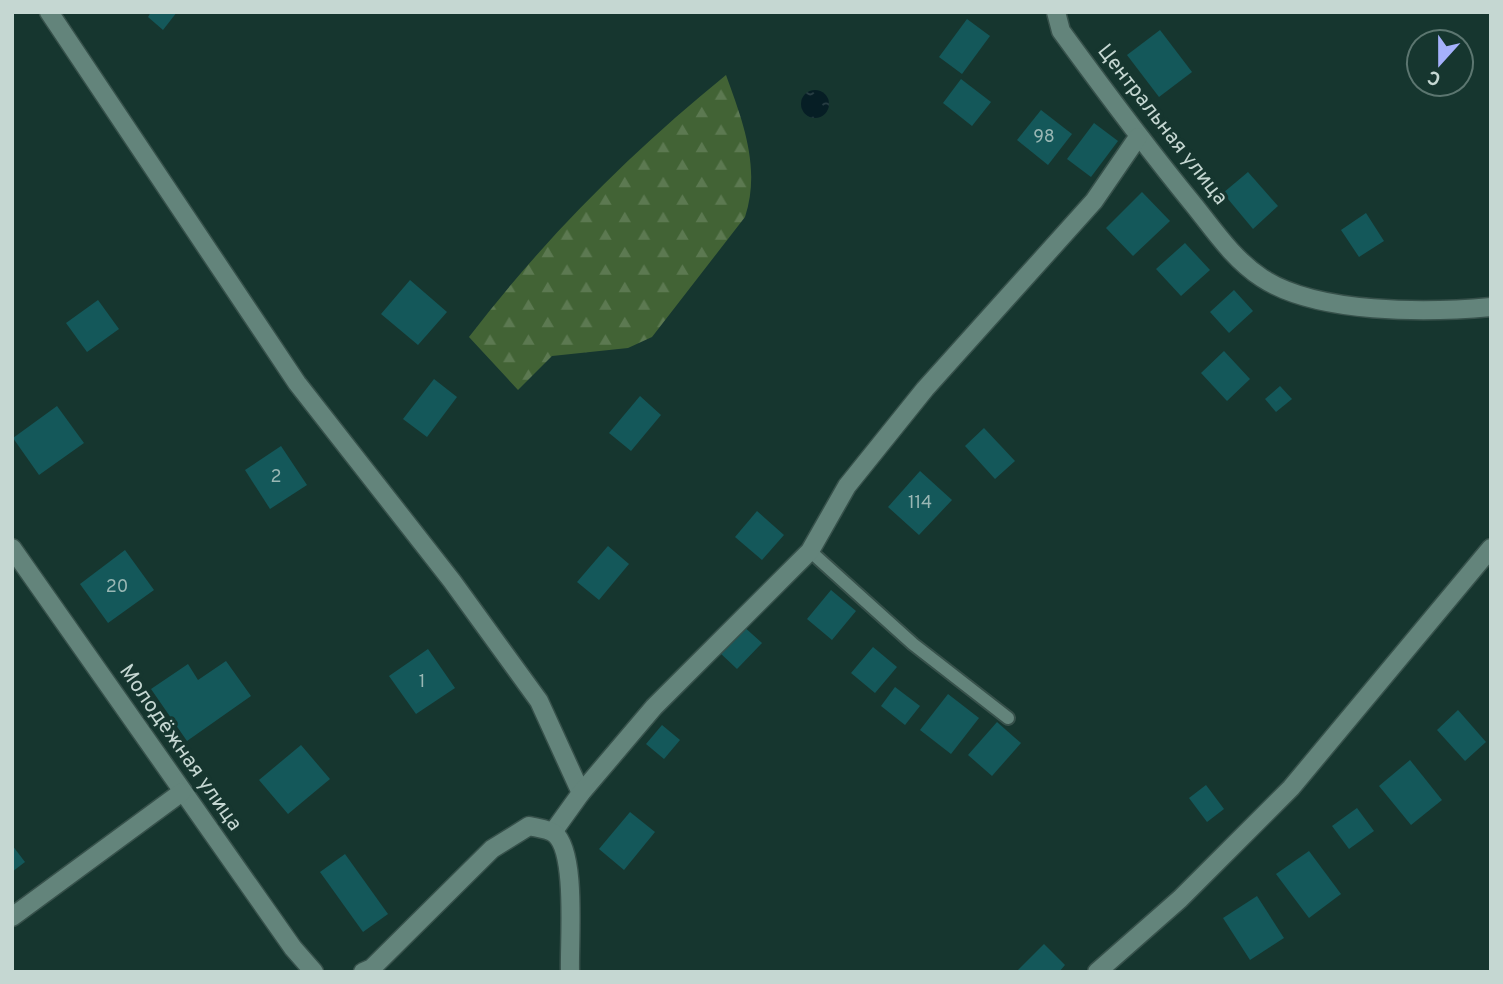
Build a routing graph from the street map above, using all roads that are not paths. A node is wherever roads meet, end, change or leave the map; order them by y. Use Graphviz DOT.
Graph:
graph roads {
  1 [pos="49,12"];
  2 [pos="1056,12"];
  3 [pos="1138,137"];
  4 [pos="1491,307"];
  5 [pos="12,548"];
  6 [pos="1491,548"];
  7 [pos="810,551"];
  8 [pos="1008,718"];
  9 [pos="182,792"];
  10 [pos="581,793"];
  11 [pos="553,832"];
  12 [pos="12,917"];
  13 [pos="314,972"];
  14 [pos="363,972"];
  15 [pos="570,972"];
  16 [pos="1097,972"];
  1 -- 10 [label="street"];
  2 -- 3 [label="street, Центральная улица"];
  3 -- 4 [label="street, Центральная улица"];
  3 -- 7 [label="street"];
  5 -- 9 [label="street, Молодёжная улица"];
  6 -- 16 [label="street"];
  7 -- 8 [label="lane"];
  7 -- 10 [label="street"];
  9 -- 12 [label="street"];
  9 -- 13 [label="street, Молодёжная улица"];
  10 -- 11 [label="street"];
  11 -- 14 [label="street"];
  11 -- 15 [label="street"];
}
